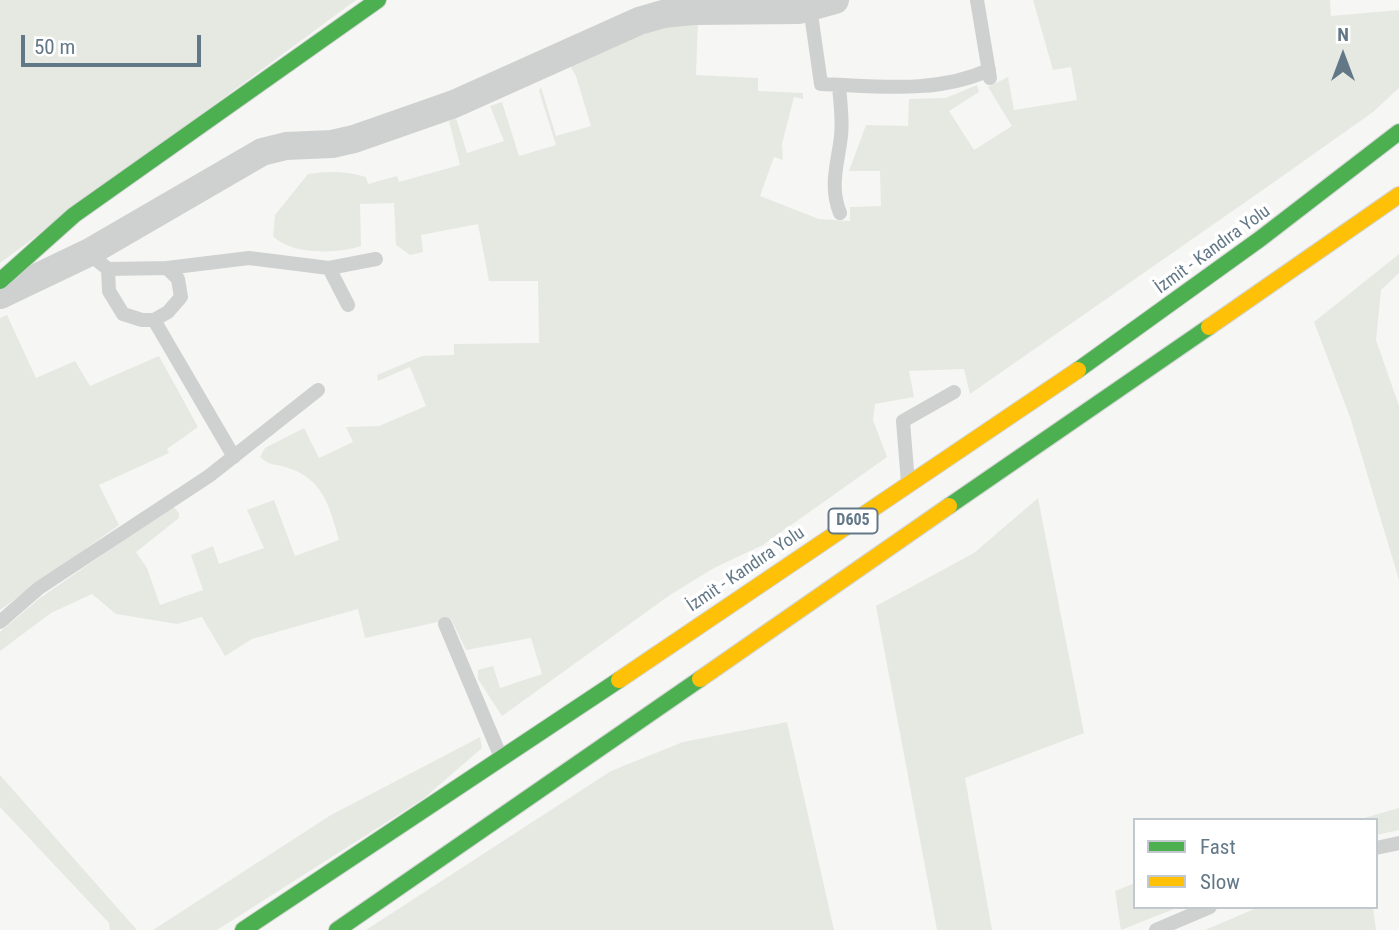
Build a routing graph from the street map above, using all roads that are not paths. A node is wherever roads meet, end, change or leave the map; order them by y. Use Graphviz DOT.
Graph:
graph roads {
  1 [pos="378,0"];
  2 [pos="977,0"];
  3 [pos="823,3"];
  4 [pos="839,85"];
  5 [pos="1399,132"];
  6 [pos="1399,195"];
  7 [pos="840,213"];
  8 [pos="376,259"];
  9 [pos="98,261"];
  10 [pos="167,268"];
  11 [pos="328,268"];
  12 [pos="0,281"];
  13 [pos="0,295"];
  14 [pos="348,305"];
  15 [pos="154,320"];
  16 [pos="318,390"];
  17 [pos="954,392"];
  18 [pos="234,457"];
  19 [pos="908,485"];
  20 [pos="0,622"];
  21 [pos="445,624"];
  22 [pos="502,758"];
  23 [pos="1399,843"];
  24 [pos="1378,848"];
  25 [pos="1205,909"];
  26 [pos="243,930"];
  27 [pos="337,930"];
  28 [pos="1156,930"];
  1 -- 12 [label="main road"];
  2 -- 4 [label="lane"];
  3 -- 4 [label="lane"];
  3 -- 9 [label="street"];
  4 -- 7 [label="lane"];
  5 -- 19 [label="main road, İzmit - Kandıra Yolu / D605"];
  6 -- 27 [label="main road"];
  8 -- 11 [label="lane"];
  9 -- 10 [label="lane"];
  9 -- 13 [label="street"];
  9 -- 15 [label="lane"];
  10 -- 11 [label="lane"];
  10 -- 15 [label="lane"];
  11 -- 14 [label="lane"];
  15 -- 18 [label="lane"];
  16 -- 18 [label="lane"];
  17 -- 19 [label="lane"];
  18 -- 20 [label="lane"];
  19 -- 22 [label="main road, İzmit - Kandıra Yolu / D605"];
  21 -- 22 [label="lane"];
  22 -- 26 [label="main road, İzmit - Kandıra Yolu / D605"];
  23 -- 24 [label="lane"];
  25 -- 28 [label="lane"];
}
